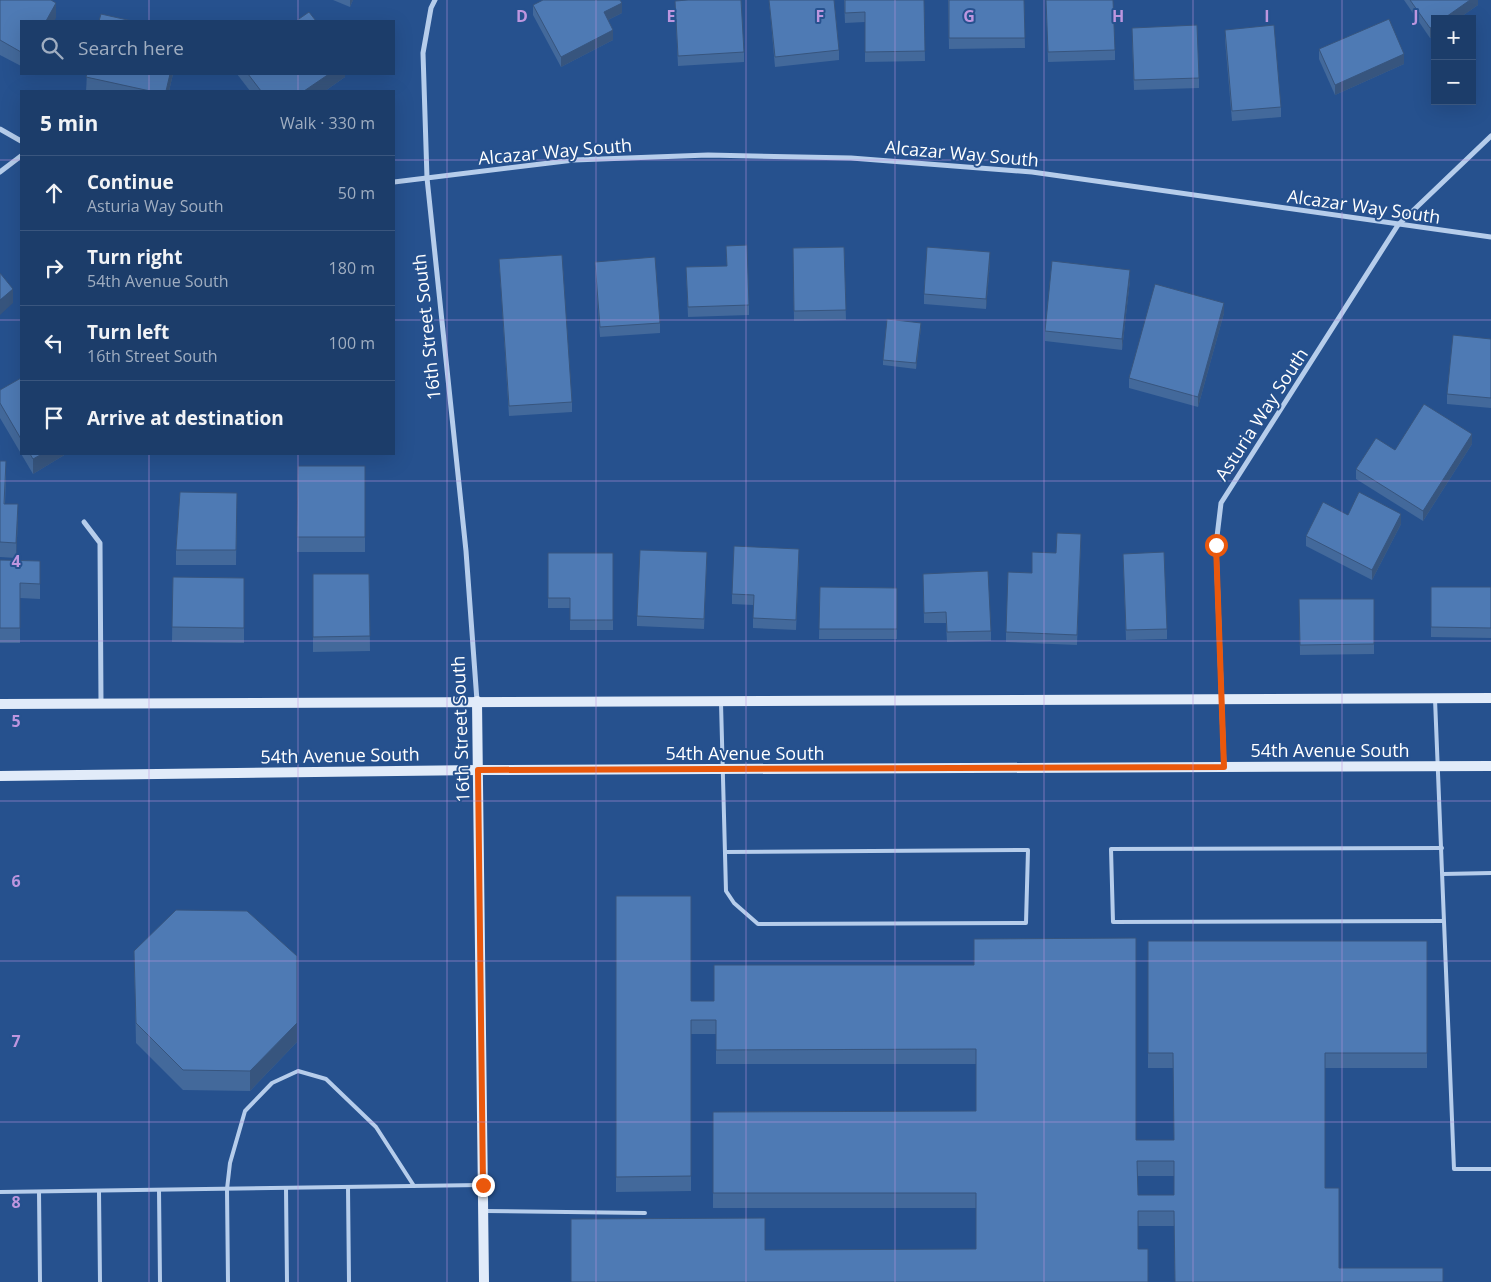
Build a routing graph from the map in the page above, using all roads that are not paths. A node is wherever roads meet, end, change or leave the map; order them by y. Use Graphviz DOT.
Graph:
graph roads {
  1 [pos="435,0"];
  2 [pos="0,129"];
  3 [pos="1491,136"];
  4 [pos="20,140"];
  5 [pos="20,157"];
  6 [pos="0,172"];
  7 [pos="426,178"];
  8 [pos="395,182"];
  9 [pos="1398,225"];
  10 [pos="1491,237"];
  11 [pos="84,522"];
  12 [pos="1435,698"];
  13 [pos="1491,698"];
  14 [pos="721,700"];
  15 [pos="1222,700"];
  16 [pos="476,701"];
  17 [pos="101,703"];
  18 [pos="0,704"];
  19 [pos="1438,766"];
  20 [pos="1491,766"];
  21 [pos="1224,767"];
  22 [pos="478,770"];
  23 [pos="722,770"];
  24 [pos="0,776"];
  25 [pos="1442,848"];
  26 [pos="725,852"];
  27 [pos="1491,873"];
  28 [pos="1443,874"];
  29 [pos="1443,921"];
  30 [pos="1491,1169"];
  31 [pos="483,1185"];
  32 [pos="414,1186"];
  33 [pos="348,1187"];
  34 [pos="286,1188"];
  35 [pos="227,1189"];
  36 [pos="159,1190"];
  37 [pos="0,1192"];
  38 [pos="39,1192"];
  39 [pos="99,1192"];
  40 [pos="483,1211"];
  41 [pos="645,1213"];
  42 [pos="40,1282"];
  43 [pos="100,1282"];
  44 [pos="160,1282"];
  45 [pos="228,1282"];
  46 [pos="287,1282"];
  47 [pos="349,1282"];
  48 [pos="484,1282"];
  1 -- 7 [label="street, 16th Street South"];
  2 -- 4 [label="street"];
  3 -- 9 [label="street, Asturia Way South"];
  5 -- 6 [label="street"];
  7 -- 8 [label="street, Alcazar Way South"];
  7 -- 9 [label="street, Alcazar Way South"];
  7 -- 16 [label="street, 16th Street South"];
  9 -- 10 [label="street, Alcazar Way South"];
  9 -- 15 [label="street, Asturia Way South"];
  11 -- 17 [label="street"];
  12 -- 13 [label="main road"];
  12 -- 15 [label="main road"];
  12 -- 19 [label="lane"];
  14 -- 15 [label="main road"];
  14 -- 16 [label="main road"];
  14 -- 23 [label="lane"];
  15 -- 21 [label="street, Asturia Way South"];
  16 -- 17 [label="main road"];
  16 -- 22 [label="main road, 16th Street South"];
  17 -- 18 [label="main road"];
  19 -- 20 [label="main road, 54th Avenue South"];
  19 -- 21 [label="main road, 54th Avenue South"];
  19 -- 25 [label="lane"];
  21 -- 23 [label="main road, 54th Avenue South"];
  22 -- 23 [label="main road, 54th Avenue South"];
  22 -- 24 [label="main road, 54th Avenue South"];
  22 -- 31 [label="main road, 16th Street South"];
  23 -- 26 [label="lane"];
  25 -- 28 [label="lane"];
  25 -- 29 [label="lane"];
  26 -- 26 [label="lane"];
  27 -- 28 [label="lane"];
  28 -- 29 [label="lane"];
  29 -- 30 [label="lane"];
  31 -- 32 [label="lane"];
  31 -- 40 [label="main road, 16th Street South"];
  32 -- 33 [label="lane"];
  32 -- 35 [label="lane"];
  33 -- 34 [label="lane"];
  33 -- 47 [label="lane"];
  34 -- 35 [label="lane"];
  34 -- 46 [label="lane"];
  35 -- 36 [label="lane"];
  35 -- 45 [label="lane"];
  36 -- 39 [label="lane"];
  36 -- 44 [label="lane"];
  37 -- 38 [label="lane"];
  38 -- 39 [label="lane"];
  38 -- 42 [label="lane"];
  39 -- 43 [label="lane"];
  40 -- 41 [label="lane"];
  40 -- 48 [label="main road, 16th Street South"];
}
